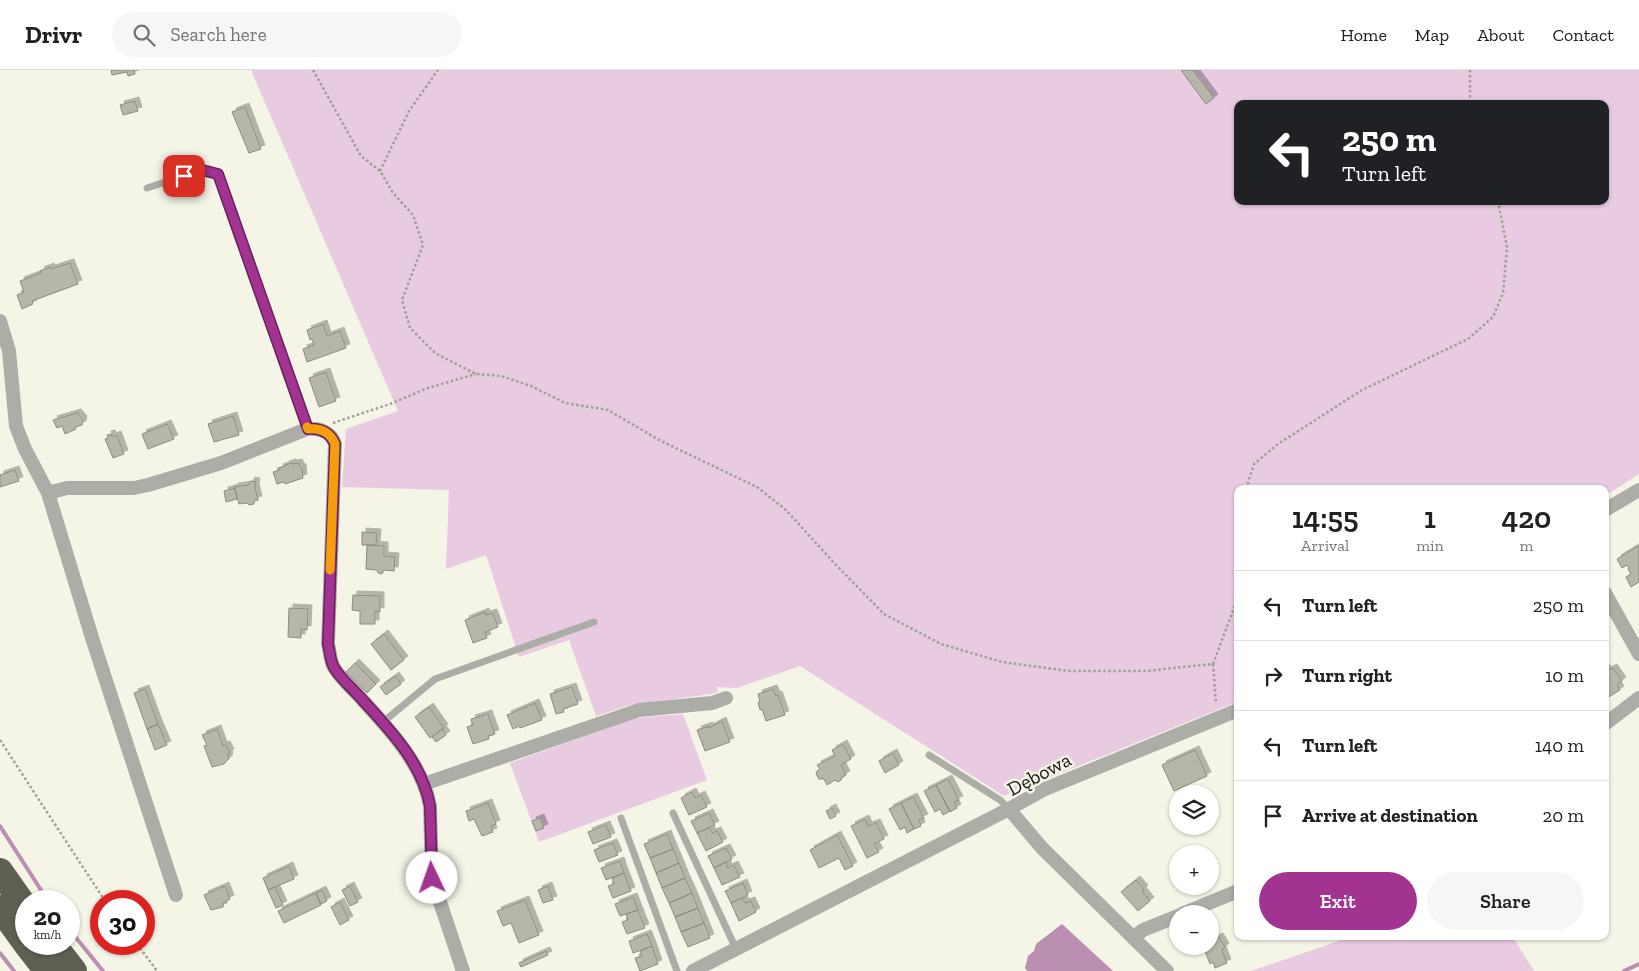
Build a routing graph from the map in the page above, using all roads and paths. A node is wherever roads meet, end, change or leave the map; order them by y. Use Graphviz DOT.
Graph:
graph roads {
  1 [pos="313,70"];
  2 [pos="438,70"];
  3 [pos="1470,70"];
  4 [pos="1470,100"];
  5 [pos="380,171"];
  6 [pos="147,188"];
  7 [pos="1499,205"];
  8 [pos="0,321"];
  9 [pos="476,374"];
  10 [pos="314,429"];
  11 [pos="1247,485"];
  12 [pos="1639,490"];
  13 [pos="48,493"];
  14 [pos="1609,508"];
  15 [pos="1609,600"];
  16 [pos="1234,608"];
  17 [pos="594,622"];
  18 [pos="1639,654"];
  19 [pos="1213,664"];
  20 [pos="726,698"];
  21 [pos="1639,698"];
  22 [pos="1234,712"];
  23 [pos="1217,719"];
  24 [pos="1609,721"];
  25 [pos="383,722"];
  26 [pos="0,740"];
  27 [pos="929,755"];
  28 [pos="424,784"];
  29 [pos="1009,809"];
  30 [pos="673,813"];
  31 [pos="621,818"];
  32 [pos="0,871"];
  33 [pos="98,890"];
  34 [pos="15,892"];
  35 [pos="1234,893"];
  36 [pos="176,895"];
  37 [pos="1204,905"];
  38 [pos="0,908"];
  39 [pos="1169,920"];
  40 [pos="15,929"];
  41 [pos="1133,938"];
  42 [pos="736,950"];
  43 [pos="35,955"];
  44 [pos="61,955"];
  45 [pos="145,955"];
  46 [pos="47,971"];
  47 [pos="74,971"];
  48 [pos="157,971"];
  49 [pos="463,971"];
  50 [pos="677,971"];
  51 [pos="693,971"];
  52 [pos="1167,971"];
  1 -- 5 [label="path"];
  2 -- 5 [label="path"];
  3 -- 4 [label="path"];
  5 -- 9 [label="path"];
  6 -- 10 [label="lane"];
  7 -- 11 [label="path"];
  8 -- 13 [label="street"];
  9 -- 10 [label="path"];
  9 -- 19 [label="path"];
  10 -- 13 [label="street"];
  10 -- 25 [label="street"];
  12 -- 14 [label="street"];
  13 -- 36 [label="street"];
  15 -- 18 [label="street"];
  16 -- 19 [label="path"];
  17 -- 25 [label="lane"];
  19 -- 23 [label="path"];
  20 -- 28 [label="street"];
  21 -- 24 [label="street"];
  22 -- 23 [label="street, Dębowa"];
  23 -- 29 [label="street, Dębowa"];
  25 -- 28 [label="street"];
  26 -- 33 [label="path"];
  27 -- 29 [label="lane"];
  28 -- 49 [label="street"];
  29 -- 41 [label="street, Dębowa"];
  29 -- 42 [label="street"];
  30 -- 42 [label="lane"];
  31 -- 50 [label="lane"];
  32 -- 34 [label="highway"];
  35 -- 37 [label="street"];
  38 -- 40 [label="highway"];
  39 -- 41 [label="street"];
  41 -- 52 [label="street, Dębowa"];
  42 -- 51 [label="street"];
  43 -- 46 [label="highway"];
  44 -- 47 [label="highway"];
  45 -- 48 [label="path"];
}
